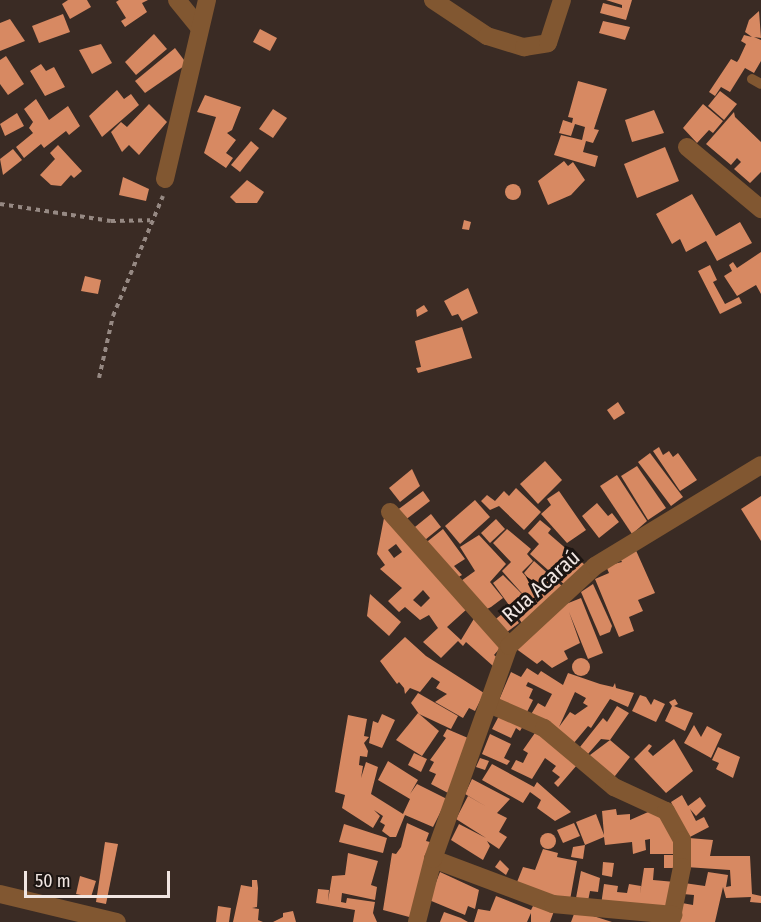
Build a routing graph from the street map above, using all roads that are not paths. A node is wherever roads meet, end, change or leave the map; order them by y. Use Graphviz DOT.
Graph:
graph roads {
  1 [pos="177,0"];
  2 [pos="207,0"];
  3 [pos="433,0"];
  4 [pos="562,0"];
  5 [pos="198,26"];
  6 [pos="687,147"];
  7 [pos="165,179"];
  8 [pos="761,209"];
  9 [pos="761,465"];
  10 [pos="390,512"];
  11 [pos="509,646"];
  12 [pos="489,704"];
  13 [pos="433,859"];
  14 [pos="0,894"];
  15 [pos="81,918"];
  16 [pos="672,919"];
  17 [pos="117,922"];
  18 [pos="417,922"];
  1 -- 5 [label="street"];
  2 -- 5 [label="street"];
  3 -- 4 [label="street"];
  5 -- 7 [label="street"];
  6 -- 8 [label="street"];
  9 -- 11 [label="street, Rua Acaraú"];
  10 -- 11 [label="street"];
  11 -- 12 [label="street, Rua Acaraú"];
  12 -- 13 [label="street, Rua Acaraú"];
  12 -- 16 [label="street"];
  13 -- 16 [label="street"];
  13 -- 18 [label="street, Rua Acaraú"];
  14 -- 15 [label="street"];
  15 -- 17 [label="street"];
}
